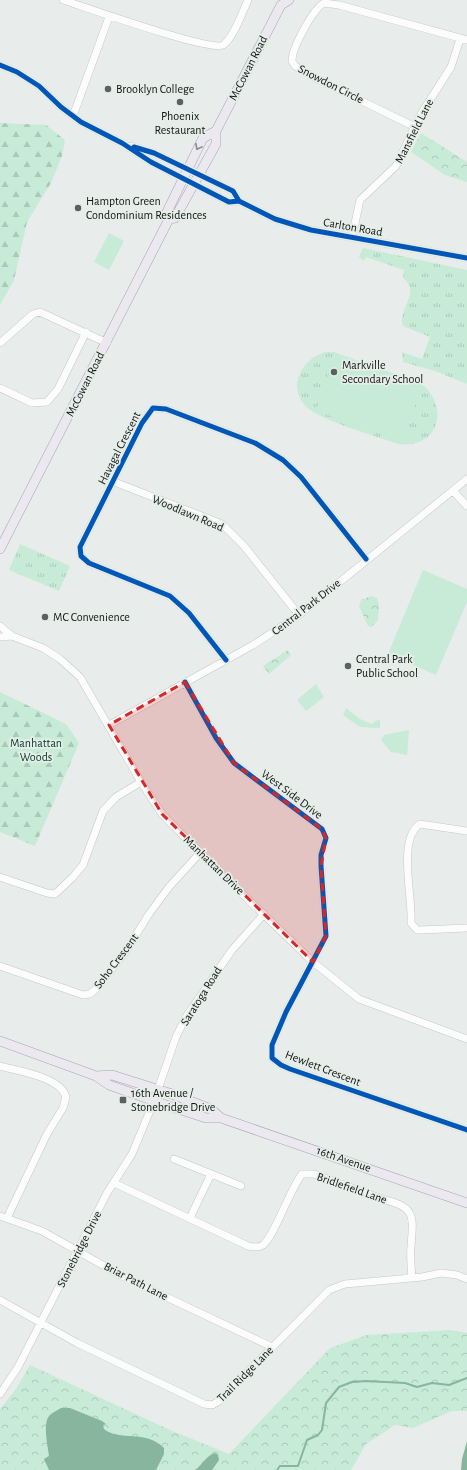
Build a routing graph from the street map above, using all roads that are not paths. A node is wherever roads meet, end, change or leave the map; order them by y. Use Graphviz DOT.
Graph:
graph roads {
  1 [pos="63,0"];
  2 [pos="248,0"];
  3 [pos="283,2"];
  4 [pos="109,17"];
  5 [pos="464,40"];
  6 [pos="0,65"];
  7 [pos="73,116"];
  8 [pos="415,127"];
  9 [pos="216,131"];
  10 [pos="122,143"];
  11 [pos="187,170"];
  12 [pos="199,176"];
  13 [pos="182,179"];
  14 [pos="194,185"];
  15 [pos="239,201"];
  16 [pos="170,220"];
  17 [pos="352,237"];
  18 [pos="467,258"];
  19 [pos="86,332"];
  20 [pos="0,343"];
  21 [pos="107,343"];
  22 [pos="0,388"];
  23 [pos="467,479"];
  24 [pos="112,481"];
  25 [pos="453,491"];
  26 [pos="467,506"];
  27 [pos="0,549"];
  28 [pos="366,559"];
  29 [pos="299,615"];
  30 [pos="0,626"];
  31 [pos="12,636"];
  32 [pos="0,637"];
  33 [pos="226,660"];
  34 [pos="186,682"];
  35 [pos="108,725"];
  36 [pos="141,782"];
  37 [pos="467,831"];
  38 [pos="200,853"];
  39 [pos="0,876"];
  40 [pos="264,914"];
  41 [pos="467,928"];
  42 [pos="313,962"];
  43 [pos="0,966"];
  44 [pos="467,1039"];
  45 [pos="0,1041"];
  46 [pos="0,1066"];
  47 [pos="96,1076"];
  48 [pos="157,1090"];
  49 [pos="154,1101"];
  50 [pos="222,1118"];
  51 [pos="467,1130"];
  52 [pos="174,1159"];
  53 [pos="212,1174"];
  54 [pos="114,1183"];
  55 [pos="241,1186"];
  56 [pos="467,1203"];
  57 [pos="4,1217"];
  58 [pos="190,1218"];
  59 [pos="78,1251"];
  60 [pos="412,1278"];
  61 [pos="467,1279"];
  62 [pos="0,1300"];
  63 [pos="41,1323"];
  64 [pos="272,1347"];
  65 [pos="0,1394"];
  1 -- 4 [label="street"];
  2 -- 4 [label="street"];
  3 -- 9 [label="main road, McCowan Road"];
  4 -- 7 [label="street"];
  5 -- 8 [label="street, Mansfield Lane"];
  5 -- 8 [label="street, Snowdon Circle"];
  6 -- 7 [label="street"];
  7 -- 10 [label="street"];
  8 -- 17 [label="street, Mansfield Lane"];
  9 -- 11 [label="main road, McCowan Road, one-way"];
  9 -- 12 [label="main road, McCowan Road"];
  10 -- 11 [label="street, Carlton Road"];
  10 -- 13 [label="street, Carlton Road"];
  11 -- 12 [label="street, Carlton Road"];
  11 -- 13 [label="main road, McCowan Road"];
  12 -- 14 [label="main road, McCowan Road"];
  12 -- 15 [label="street, Carlton Road"];
  13 -- 14 [label="street, Carlton Road"];
  13 -- 16 [label="main road, McCowan Road"];
  14 -- 15 [label="street, Carlton Road"];
  14 -- 16 [label="main road, McCowan Road"];
  15 -- 17 [label="street, Carlton Road"];
  16 -- 21 [label="main road, McCowan Road"];
  17 -- 18 [label="street, Carlton Road"];
  19 -- 20 [label="street"];
  19 -- 21 [label="street"];
  19 -- 22 [label="street"];
  21 -- 27 [label="main road, McCowan Road"];
  23 -- 25 [label="street, Central Park Drive"];
  24 -- 28 [label="street, Havagal Crescent"];
  24 -- 29 [label="street, Woodlawn Road"];
  24 -- 33 [label="street, Havagal Crescent"];
  25 -- 26 [label="street"];
  25 -- 28 [label="street, Central Park Drive"];
  28 -- 29 [label="street, Central Park Drive"];
  29 -- 33 [label="street, Central Park Drive"];
  30 -- 31 [label="street, Manhattan Drive"];
  31 -- 32 [label="street, Manhattan Drive"];
  31 -- 35 [label="street, Manhattan Drive"];
  33 -- 34 [label="street, Central Park Drive"];
  34 -- 35 [label="street, Central Park Drive"];
  34 -- 42 [label="street, West Side Drive"];
  35 -- 36 [label="street, Manhattan Drive"];
  36 -- 38 [label="street, Manhattan Drive"];
  36 -- 39 [label="street"];
  37 -- 41 [label="street"];
  38 -- 40 [label="street, Manhattan Drive"];
  38 -- 43 [label="street, Soho Crescent"];
  40 -- 42 [label="street, Manhattan Drive"];
  40 -- 48 [label="street, Saratoga Road"];
  42 -- 44 [label="street, Manhattan Drive"];
  42 -- 51 [label="street, Hewlett Crescent"];
  45 -- 47 [label="main road, 16th Avenue"];
  46 -- 57 [label="street"];
  47 -- 48 [label="main road, 16th Avenue"];
  47 -- 49 [label="main road, 16th Avenue"];
  48 -- 49 [label="street, Saratoga Road"];
  48 -- 50 [label="main road, 16th Avenue"];
  49 -- 50 [label="main road, 16th Avenue"];
  49 -- 54 [label="street, Stonebridge Drive"];
  50 -- 56 [label="main road, 16th Avenue"];
  52 -- 53 [label="street"];
  53 -- 55 [label="street"];
  53 -- 58 [label="street"];
  54 -- 58 [label="street, Bridlefield Lane"];
  54 -- 59 [label="street, Stonebridge Drive"];
  57 -- 59 [label="street, Briar Path Lane"];
  58 -- 60 [label="street, Bridlefield Lane"];
  59 -- 63 [label="street, Stonebridge Drive"];
  59 -- 64 [label="street, Briar Path Lane"];
  60 -- 61 [label="street, Trail Ridge Lane"];
  60 -- 64 [label="street, Trail Ridge Lane"];
  62 -- 63 [label="street, Trail Ridge Lane"];
  63 -- 64 [label="street, Trail Ridge Lane"];
  63 -- 65 [label="street, Stonebridge Drive"];
}
